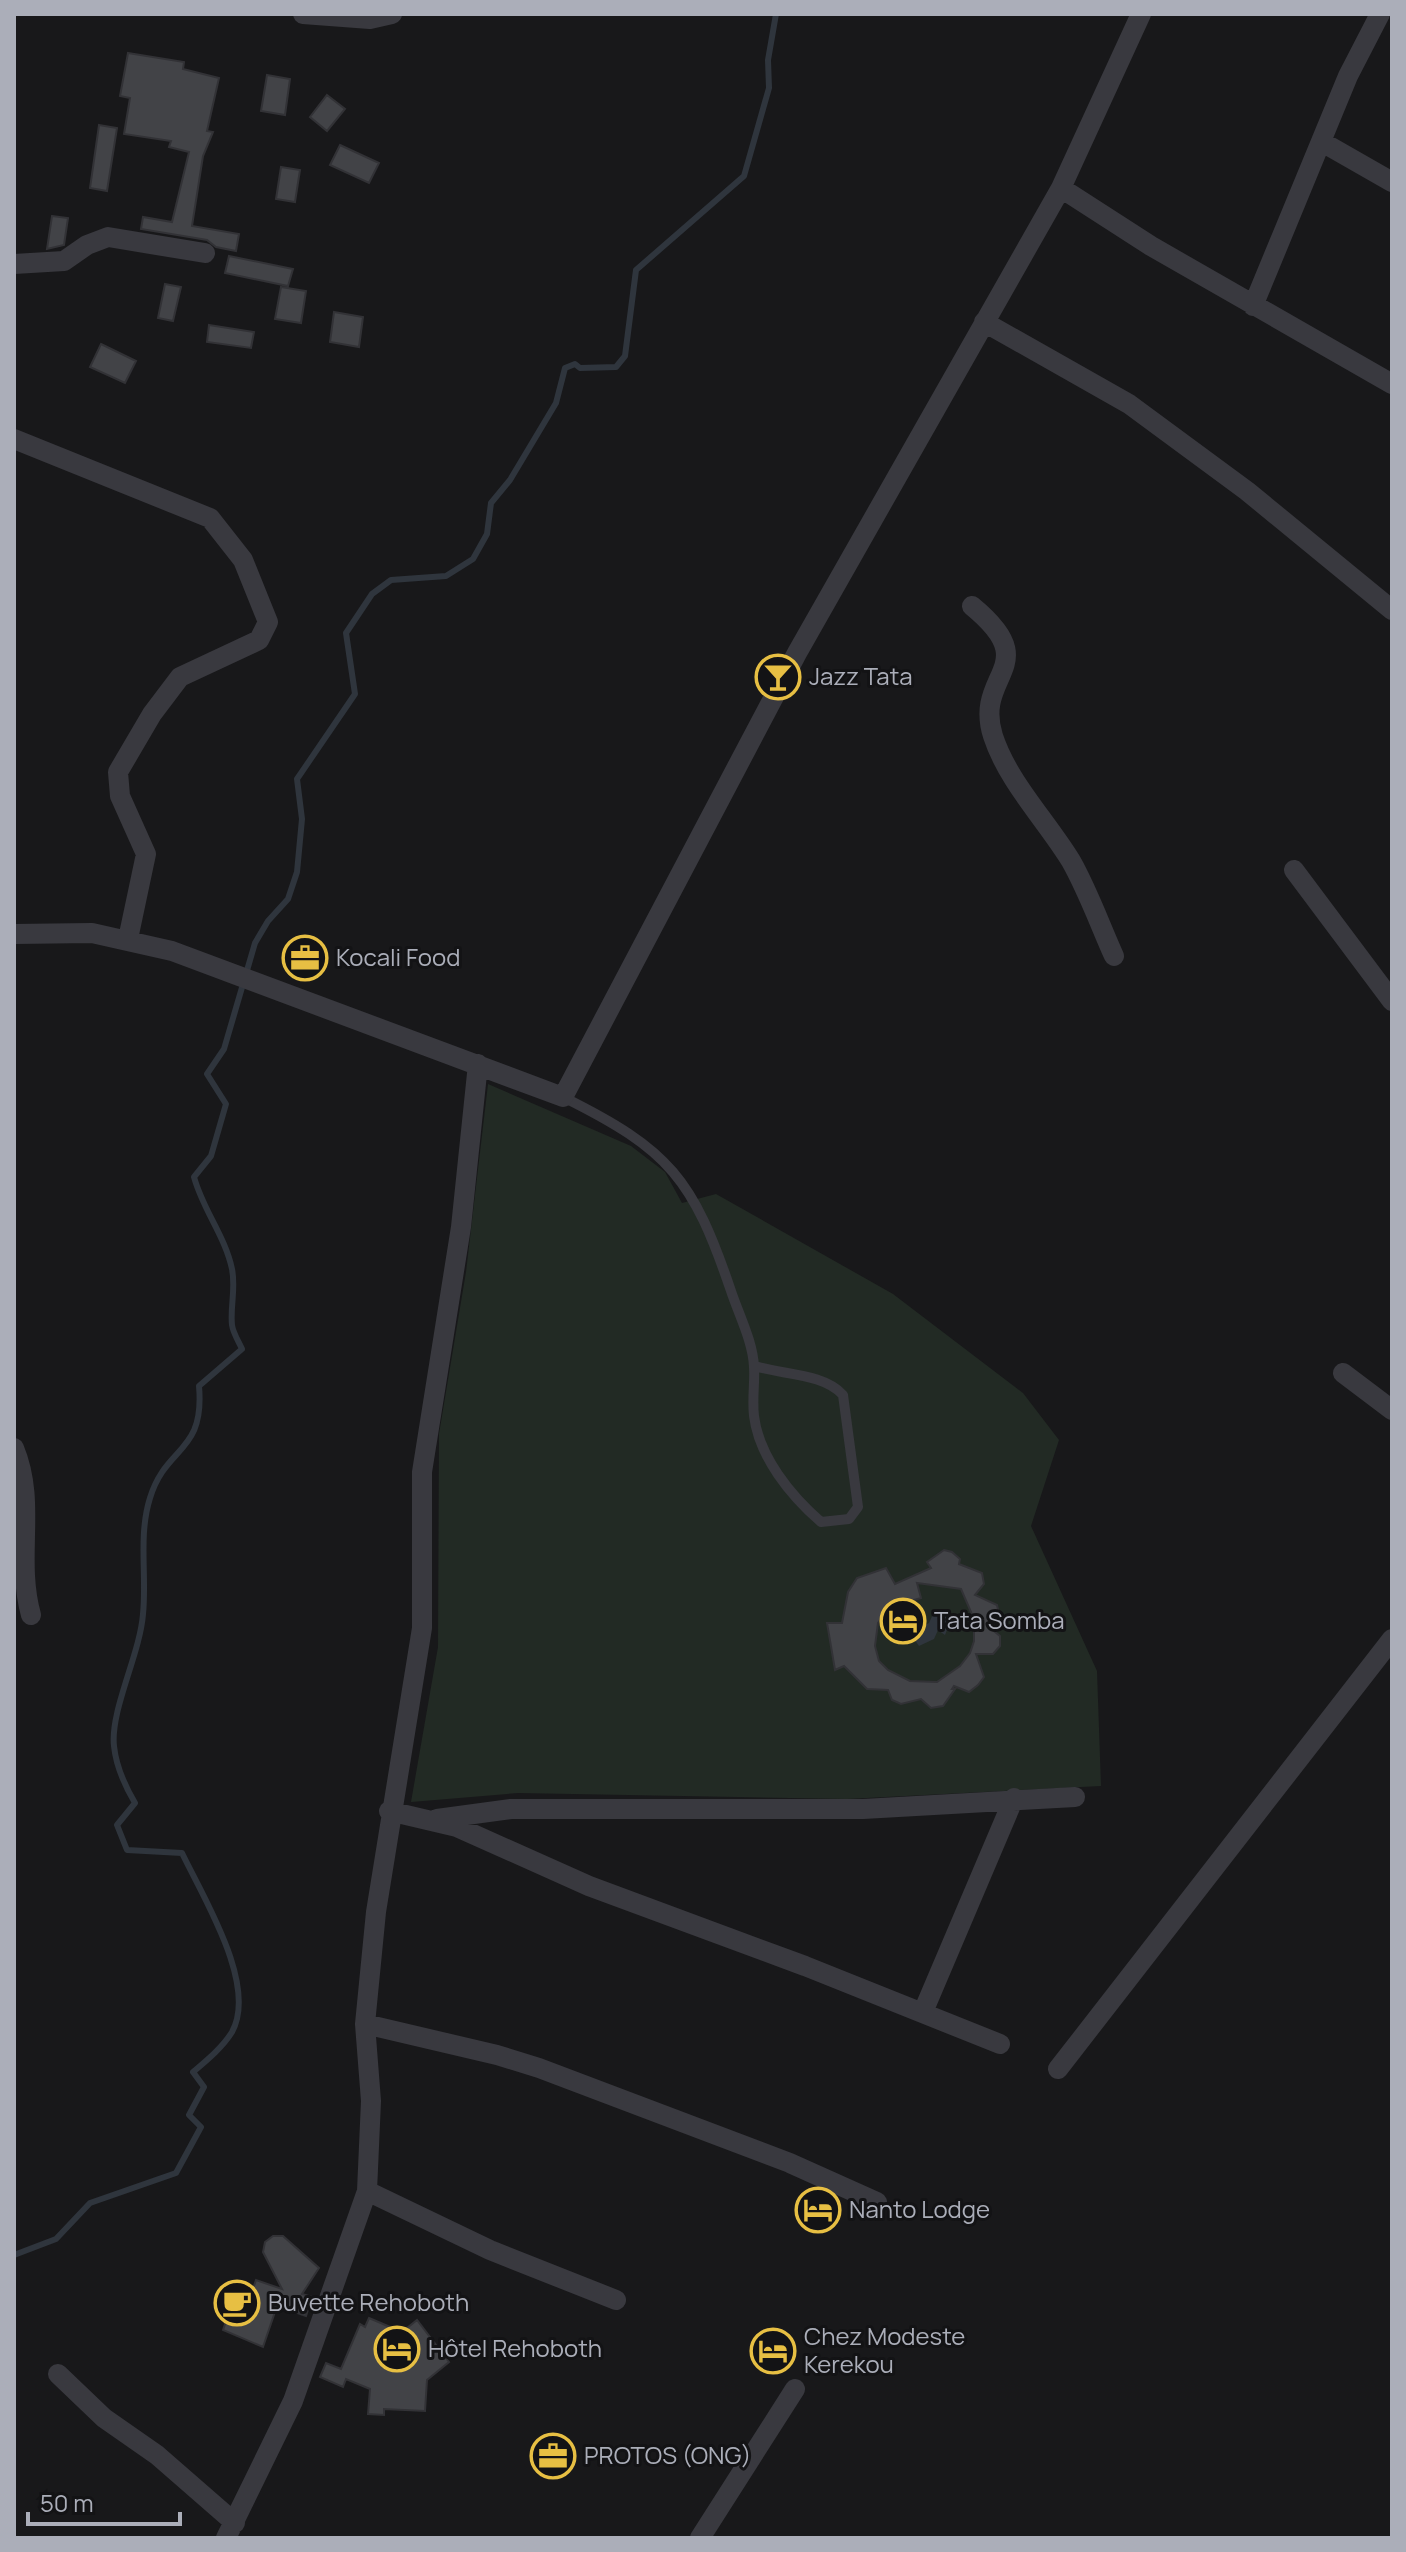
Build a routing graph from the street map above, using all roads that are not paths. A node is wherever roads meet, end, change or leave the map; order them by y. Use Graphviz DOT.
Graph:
graph roads {
  1 [pos="303,14"];
  2 [pos="392,14"];
  3 [pos="1141,14"];
  4 [pos="1380,14"];
  5 [pos="1322,142"];
  6 [pos="1392,182"];
  7 [pos="1061,188"];
  8 [pos="205,253"];
  9 [pos="14,264"];
  10 [pos="1253,306"];
  11 [pos="984,322"];
  12 [pos="1392,384"];
  13 [pos="14,439"];
  14 [pos="972,606"];
  15 [pos="1392,610"];
  16 [pos="1294,870"];
  17 [pos="14,934"];
  18 [pos="128,939"];
  19 [pos="1114,956"];
  20 [pos="1392,1001"];
  21 [pos="478,1064"];
  22 [pos="563,1097"];
  23 [pos="755,1366"];
  24 [pos="1343,1373"];
  25 [pos="1392,1410"];
  26 [pos="14,1448"];
  27 [pos="31,1615"];
  28 [pos="1392,1639"];
  29 [pos="1075,1797"];
  30 [pos="1014,1798"];
  31 [pos="389,1811"];
  32 [pos="435,1820"];
  33 [pos="923,2012"];
  34 [pos="365,2024"];
  35 [pos="1000,2044"];
  36 [pos="1058,2069"];
  37 [pos="367,2191"];
  38 [pos="877,2202"];
  39 [pos="616,2300"];
  40 [pos="58,2374"];
  41 [pos="795,2389"];
  42 [pos="231,2531"];
  43 [pos="700,2538"];
  1 -- 2 [label="street"];
  3 -- 7 [label="street"];
  4 -- 5 [label="street"];
  5 -- 6 [label="street"];
  5 -- 10 [label="street"];
  7 -- 10 [label="street"];
  7 -- 11 [label="street"];
  8 -- 9 [label="street"];
  10 -- 12 [label="street"];
  11 -- 15 [label="street"];
  11 -- 22 [label="street"];
  13 -- 18 [label="street"];
  14 -- 19 [label="street"];
  16 -- 20 [label="street"];
  17 -- 18 [label="street"];
  18 -- 21 [label="street"];
  21 -- 22 [label="street"];
  21 -- 31 [label="street"];
  22 -- 23 [label="lane"];
  23 -- 23 [label="lane"];
  24 -- 25 [label="street"];
  26 -- 27 [label="street"];
  28 -- 36 [label="street"];
  29 -- 30 [label="street"];
  30 -- 32 [label="street"];
  30 -- 33 [label="street"];
  31 -- 32 [label="street"];
  31 -- 34 [label="street"];
  32 -- 33 [label="street"];
  33 -- 35 [label="street"];
  34 -- 37 [label="street"];
  34 -- 38 [label="street"];
  37 -- 39 [label="street"];
  37 -- 42 [label="street"];
  40 -- 42 [label="street"];
  41 -- 43 [label="street"];
}
